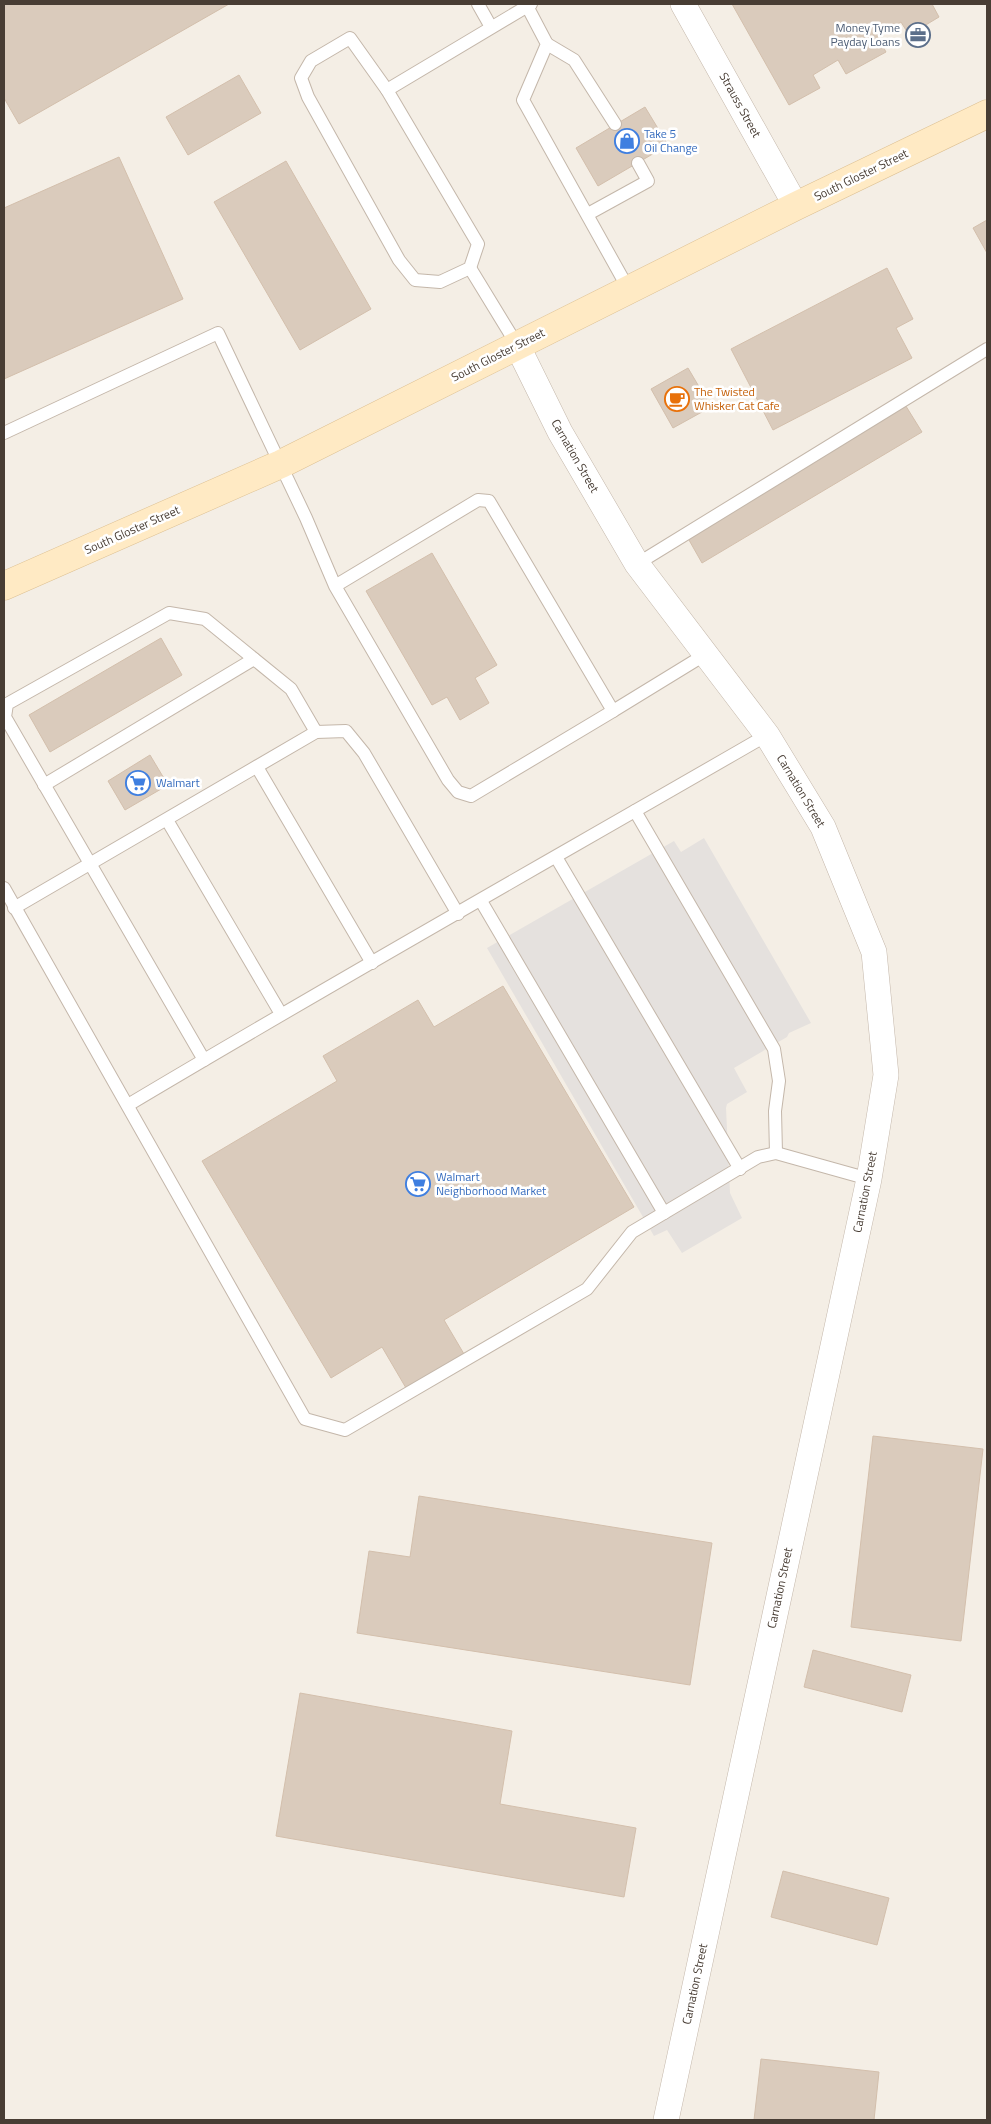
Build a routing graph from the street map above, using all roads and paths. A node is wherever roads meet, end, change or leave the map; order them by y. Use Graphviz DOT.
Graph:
graph roads {
  1 [pos="478,4"];
  2 [pos="684,4"];
  3 [pos="530,5"];
  4 [pos="491,27"];
  5 [pos="548,44"];
  6 [pos="387,90"];
  7 [pos="987,114"];
  8 [pos="615,124"];
  9 [pos="638,163"];
  10 [pos="796,206"];
  11 [pos="588,214"];
  12 [pos="470,268"];
  13 [pos="629,290"];
  14 [pos="517,345"];
  15 [pos="987,349"];
  16 [pos="4,433"];
  17 [pos="281,464"];
  18 [pos="638,564"];
  19 [pos="4,586"];
  20 [pos="335,586"];
  21 [pos="706,654"];
  22 [pos="254,659"];
  23 [pos="613,711"];
  24 [pos="316,732"];
  25 [pos="767,734"];
  26 [pos="257,767"];
  27 [pos="44,785"];
  28 [pos="635,811"];
  29 [pos="167,820"];
  30 [pos="556,857"];
  31 [pos="91,865"];
  32 [pos="4,888"];
  33 [pos="480,901"];
  34 [pos="14,908"];
  35 [pos="458,914"];
  36 [pos="372,963"];
  37 [pos="281,1014"];
  38 [pos="204,1060"];
  39 [pos="128,1105"];
  40 [pos="776,1153"];
  41 [pos="740,1169"];
  42 [pos="869,1179"];
  43 [pos="664,1213"];
  44 [pos="666,2120"];
  1 -- 4 [label="lane"];
  2 -- 10 [label="street, Strauss Street"];
  3 -- 4 [label="lane"];
  3 -- 5 [label="lane"];
  4 -- 6 [label="lane"];
  5 -- 8 [label="lane"];
  5 -- 11 [label="lane"];
  6 -- 12 [label="lane"];
  6 -- 12 [label="lane"];
  7 -- 10 [label="main road, South Gloster Street"];
  9 -- 11 [label="lane"];
  10 -- 13 [label="main road, South Gloster Street"];
  11 -- 13 [label="lane"];
  12 -- 14 [label="lane"];
  13 -- 14 [label="main road, South Gloster Street"];
  14 -- 17 [label="main road, South Gloster Street"];
  14 -- 18 [label="street, Carnation Street"];
  15 -- 18 [label="lane"];
  16 -- 17 [label="lane"];
  17 -- 19 [label="main road, South Gloster Street"];
  17 -- 20 [label="lane"];
  18 -- 21 [label="street, Carnation Street"];
  20 -- 23 [label="lane"];
  20 -- 23 [label="lane"];
  21 -- 23 [label="lane"];
  21 -- 25 [label="street, Carnation Street"];
  22 -- 24 [label="lane"];
  22 -- 27 [label="lane"];
  22 -- 27 [label="lane"];
  24 -- 26 [label="lane"];
  24 -- 35 [label="lane"];
  25 -- 28 [label="lane"];
  25 -- 42 [label="street, Carnation Street"];
  26 -- 29 [label="lane"];
  26 -- 36 [label="lane"];
  27 -- 31 [label="lane"];
  28 -- 30 [label="lane"];
  28 -- 40 [label="lane"];
  29 -- 31 [label="lane"];
  29 -- 37 [label="lane"];
  30 -- 33 [label="lane"];
  30 -- 41 [label="lane"];
  31 -- 34 [label="lane"];
  31 -- 38 [label="lane"];
  32 -- 34 [label="lane"];
  33 -- 35 [label="lane"];
  33 -- 43 [label="lane"];
  34 -- 39 [label="lane"];
  35 -- 36 [label="lane"];
  36 -- 37 [label="lane"];
  37 -- 38 [label="lane"];
  38 -- 39 [label="lane"];
  39 -- 43 [label="lane"];
  40 -- 41 [label="lane"];
  40 -- 42 [label="lane"];
  41 -- 43 [label="lane"];
  42 -- 44 [label="street, Carnation Street"];
}
